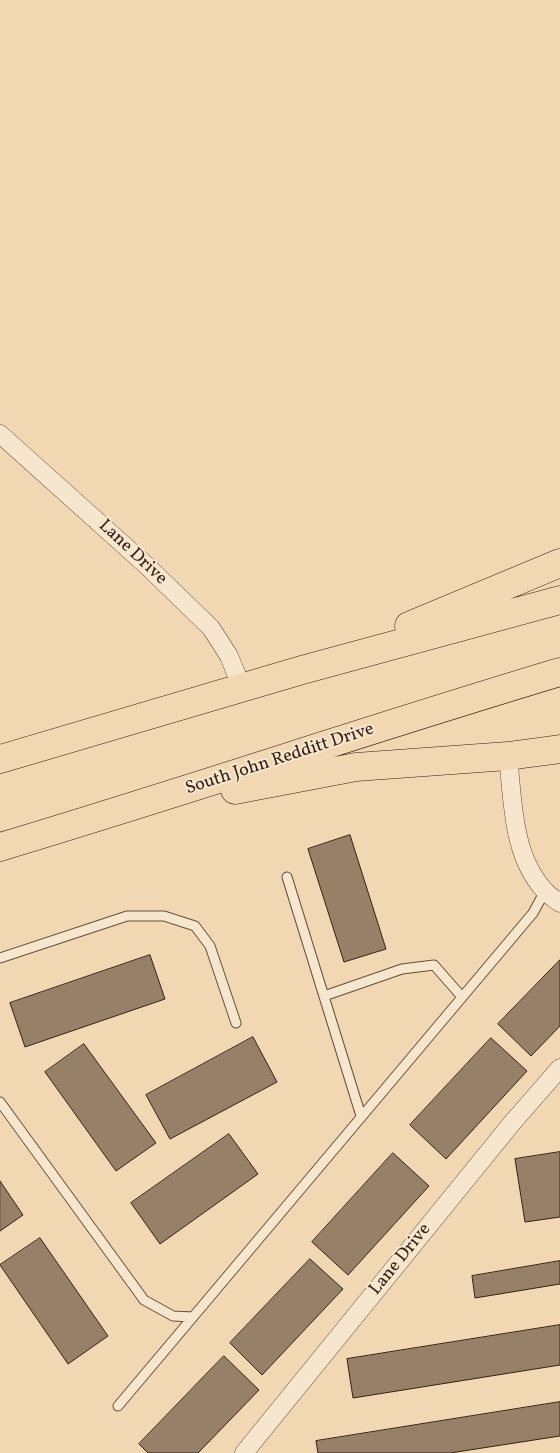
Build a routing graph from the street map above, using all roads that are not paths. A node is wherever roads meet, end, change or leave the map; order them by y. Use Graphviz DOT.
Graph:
graph roads {
  1 [pos="0,434"];
  2 [pos="560,563"];
  3 [pos="560,600"];
  4 [pos="302,670"];
  5 [pos="560,672"];
  6 [pos="242,688"];
  7 [pos="560,748"];
  8 [pos="508,756"];
  9 [pos="0,759"];
  10 [pos="118,812"];
  11 [pos="0,847"];
  12 [pos="286,877"];
  13 [pos="545,892"];
  14 [pos="560,903"];
  15 [pos="0,958"];
  16 [pos="324,996"];
  17 [pos="462,997"];
  18 [pos="236,1023"];
  19 [pos="560,1068"];
  20 [pos="0,1102"];
  21 [pos="361,1116"];
  22 [pos="193,1317"];
  23 [pos="118,1406"];
  24 [pos="244,1453"];
  1 -- 6 [label="street, Lane Drive"];
  2 -- 4 [label="highway"];
  3 -- 4 [label="highway"];
  4 -- 6 [label="highway"];
  5 -- 10 [label="highway, South John Redditt Drive"];
  6 -- 9 [label="highway"];
  7 -- 8 [label="highway"];
  8 -- 10 [label="highway"];
  8 -- 13 [label="street"];
  10 -- 11 [label="highway, South John Redditt Drive"];
  12 -- 16 [label="lane"];
  13 -- 14 [label="street"];
  13 -- 17 [label="lane"];
  15 -- 18 [label="lane"];
  16 -- 17 [label="lane"];
  16 -- 21 [label="lane"];
  17 -- 21 [label="lane"];
  19 -- 24 [label="street, Lane Drive"];
  20 -- 22 [label="lane"];
  21 -- 22 [label="lane"];
  22 -- 23 [label="lane"];
}
